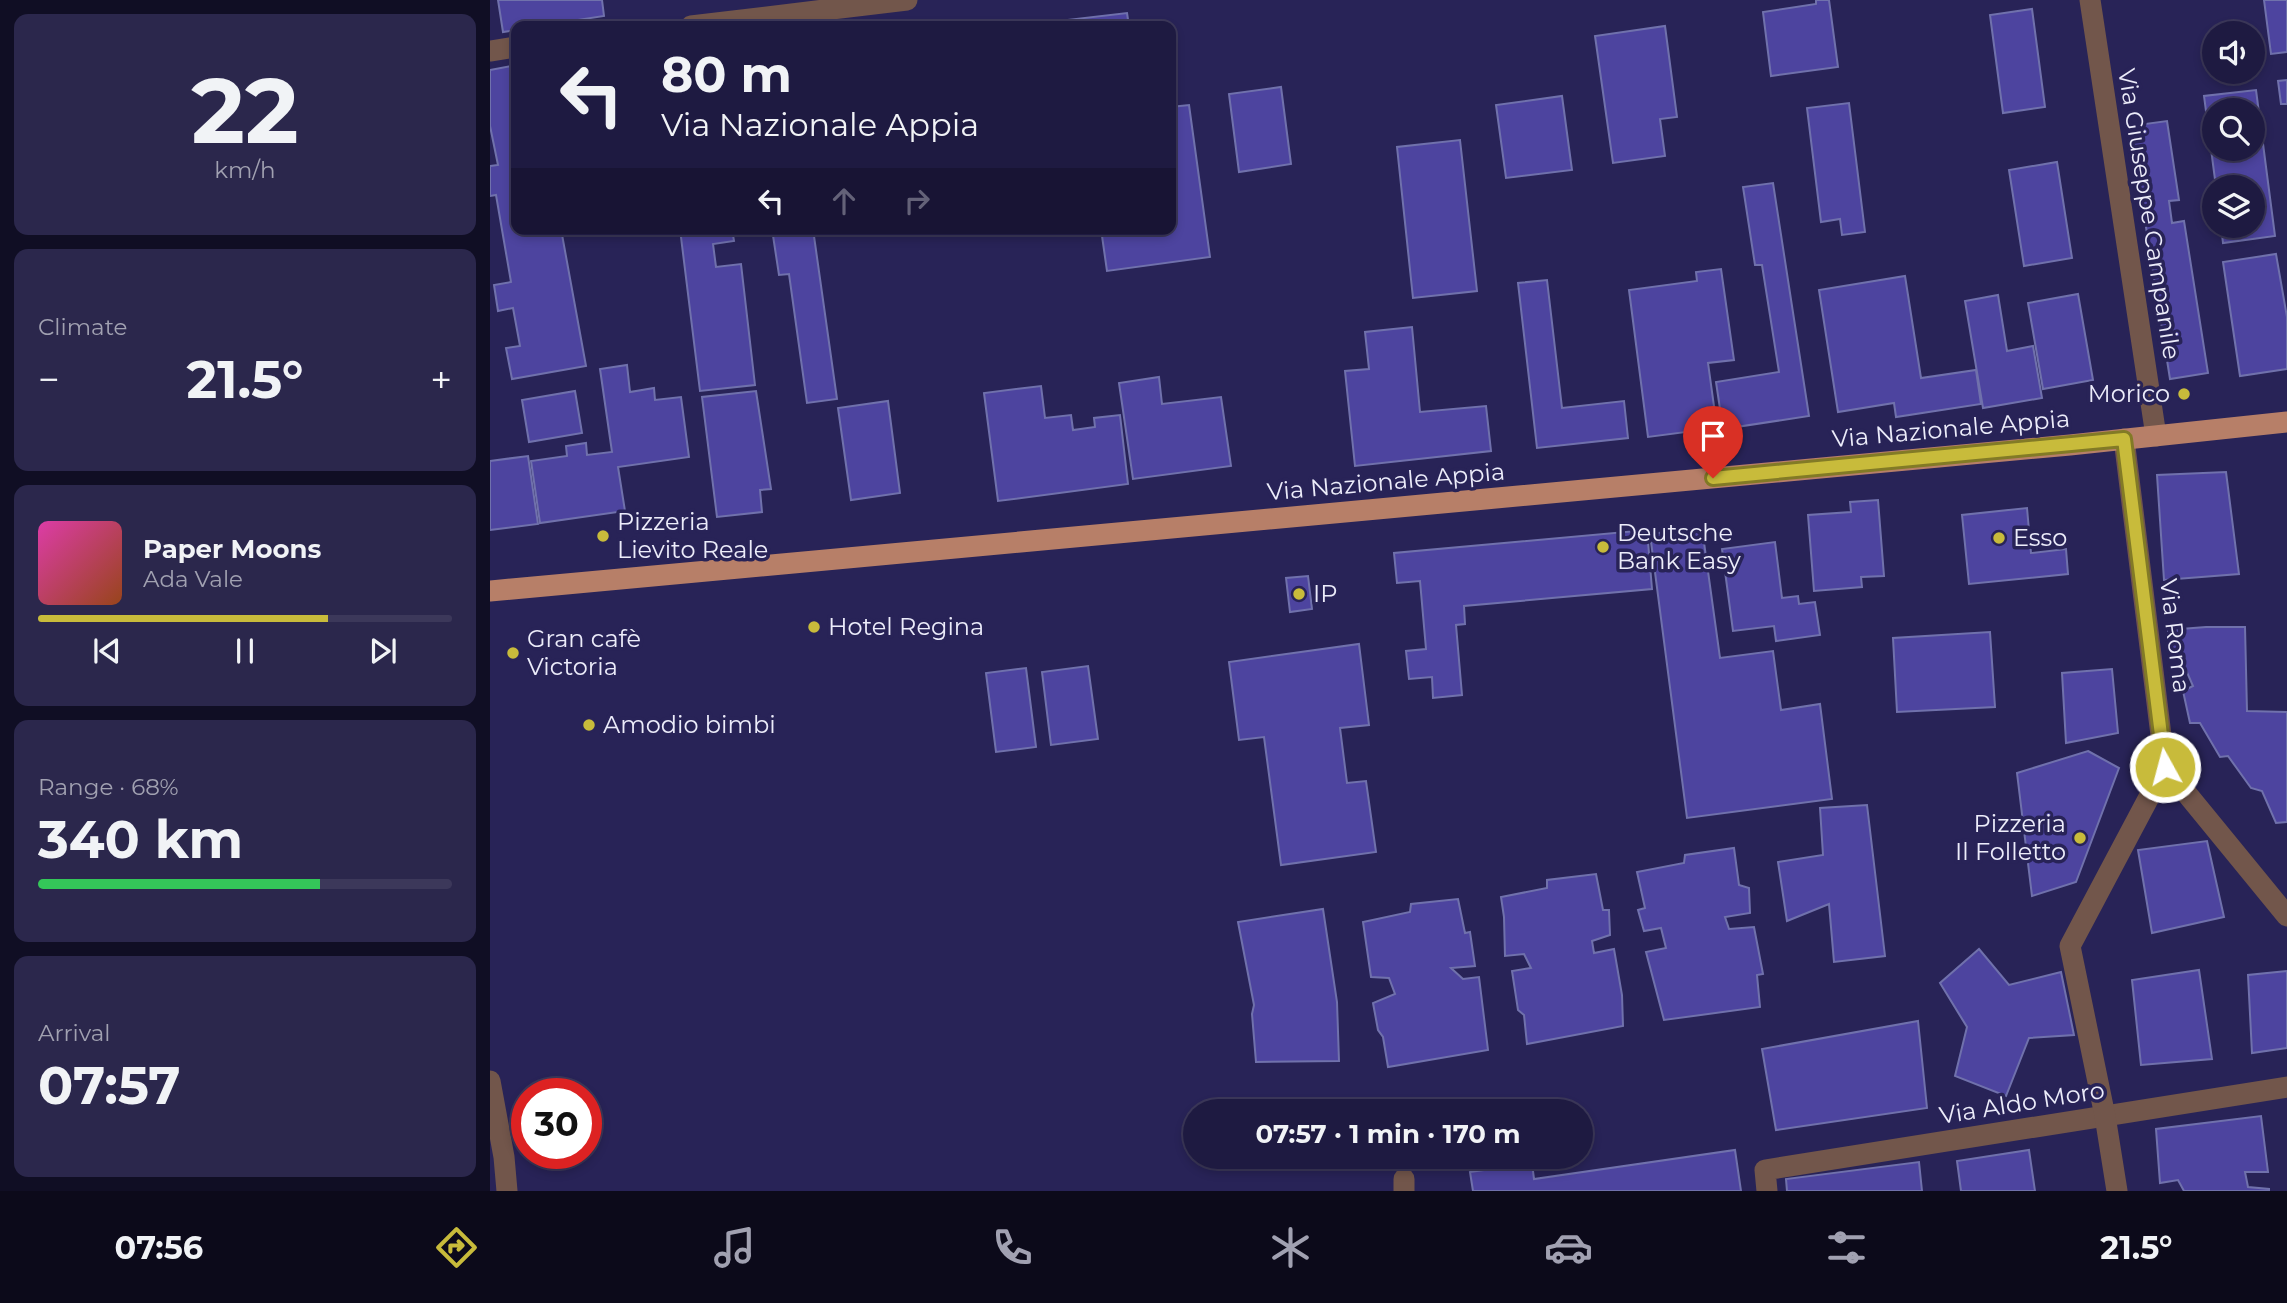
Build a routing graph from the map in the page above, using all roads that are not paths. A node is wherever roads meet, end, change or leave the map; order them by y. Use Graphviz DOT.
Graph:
graph roads {
  1 [pos="907,0"];
  2 [pos="2090,0"];
  3 [pos="733,21"];
  4 [pos="511,48"];
  5 [pos="490,51"];
  6 [pos="2287,422"];
  7 [pos="2156,436"];
  8 [pos="2124,439"];
  9 [pos="490,591"];
  10 [pos="2165,767"];
  11 [pos="2287,916"];
  12 [pos="490,1081"];
  13 [pos="2287,1087"];
  14 [pos="2105,1116"];
  15 [pos="1766,1180"];
  16 [pos="507,1191"];
  17 [pos="2117,1191"];
  1 -- 3 [label="street"];
  2 -- 7 [label="street, Via Giuseppe Campanile"];
  4 -- 5 [label="street"];
  6 -- 7 [label="main road, Via Nazionale Appia"];
  7 -- 8 [label="main road, Via Nazionale Appia"];
  8 -- 9 [label="main road, Via Nazionale Appia"];
  8 -- 10 [label="street, Via Roma"];
  10 -- 11 [label="street"];
  10 -- 14 [label="street"];
  12 -- 16 [label="street"];
  13 -- 14 [label="street, Via Aldo Moro"];
  14 -- 15 [label="street, Via Aldo Moro"];
  14 -- 17 [label="street"];
}
